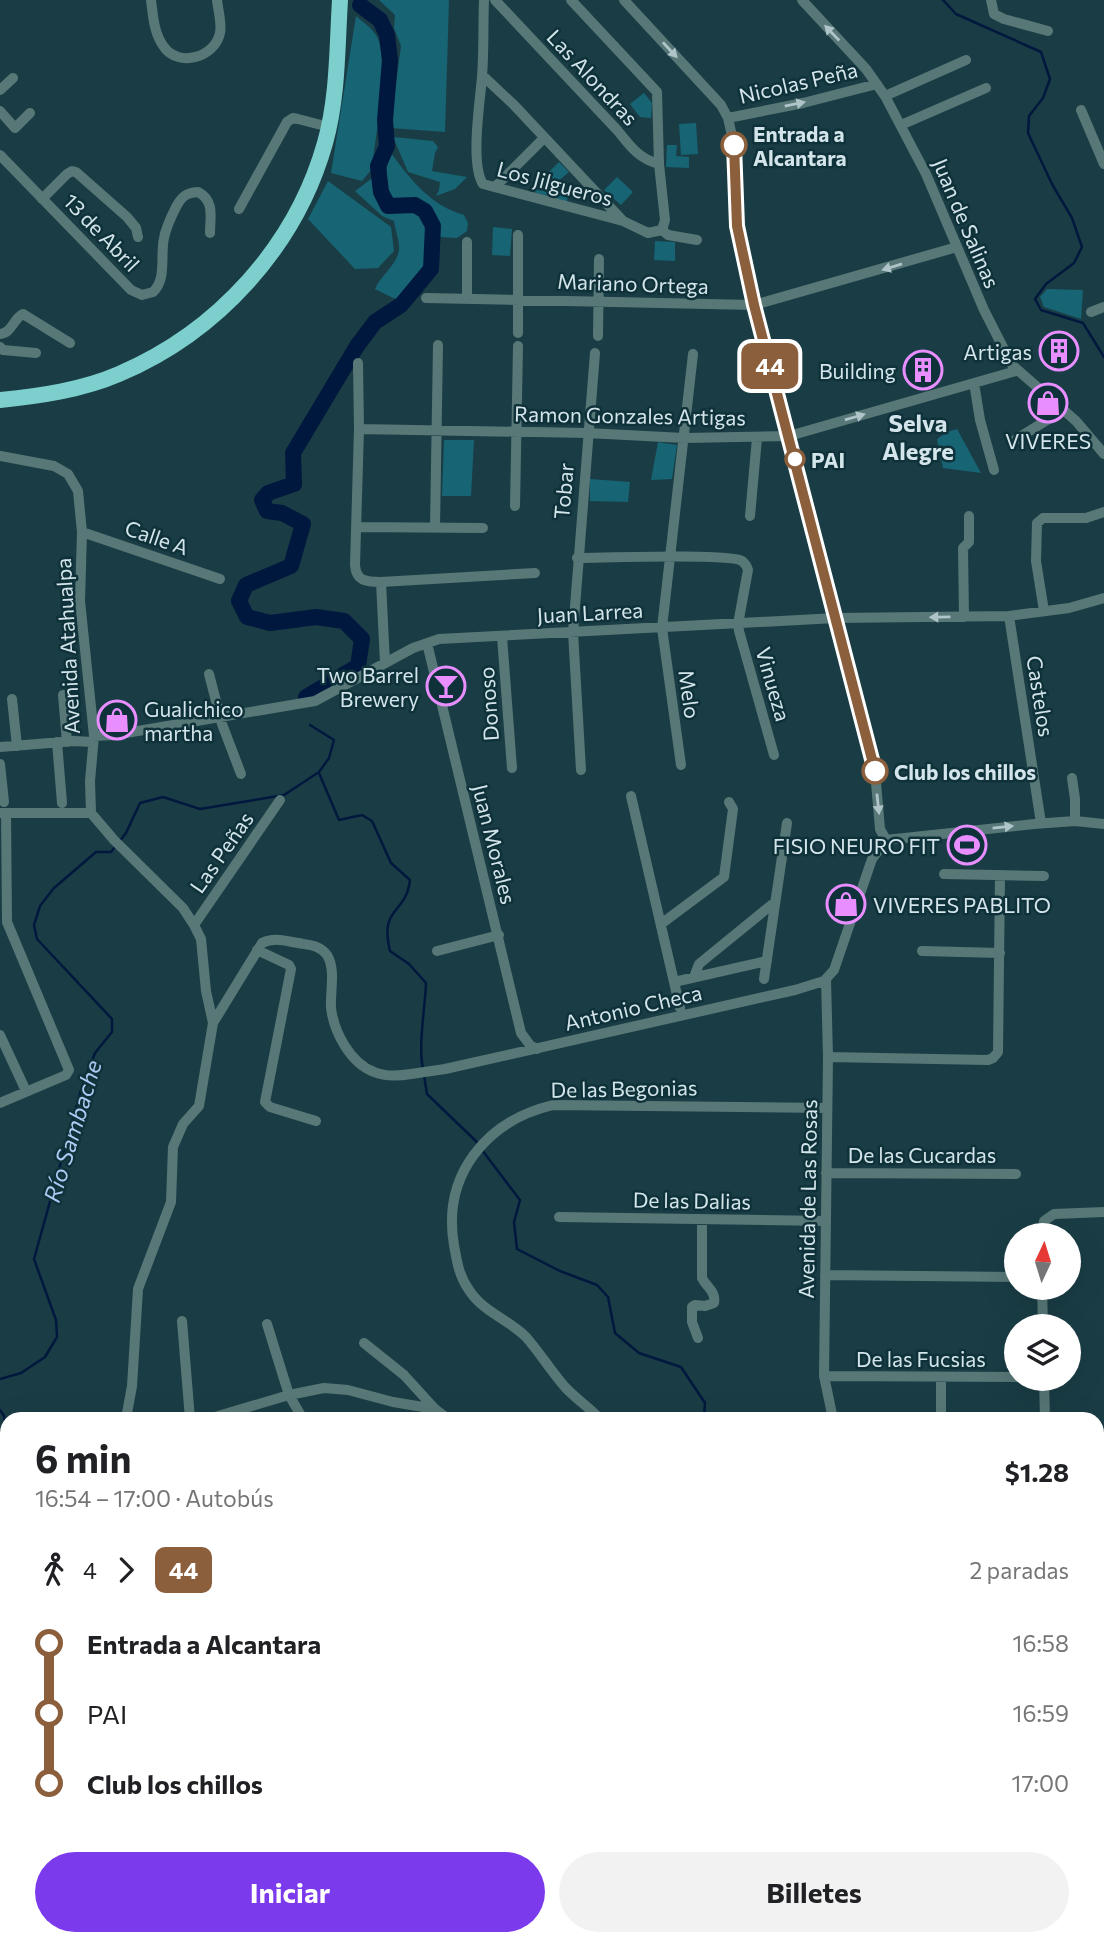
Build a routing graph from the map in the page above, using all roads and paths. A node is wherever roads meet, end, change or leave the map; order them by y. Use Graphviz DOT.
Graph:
graph roads {
  1 [pos="150,0"];
  2 [pos="217,0"];
  3 [pos="340,0"];
  4 [pos="484,0"];
  5 [pos="495,0"];
  6 [pos="571,0"];
  7 [pos="624,0"];
  8 [pos="802,0"];
  9 [pos="991,0"];
  10 [pos="1048,32"];
  11 [pos="966,60"];
  12 [pos="482,75"];
  13 [pos="13,78"];
  14 [pos="877,84"];
  15 [pos="986,88"];
  16 [pos="0,90"];
  17 [pos="885,96"];
  18 [pos="1081,110"];
  19 [pos="0,111"];
  20 [pos="30,113"];
  21 [pos="728,118"];
  22 [pos="901,125"];
  23 [pos="329,128"];
  24 [pos="544,138"];
  25 [pos="0,155"];
  26 [pos="659,164"];
  27 [pos="1104,164"];
  28 [pos="495,187"];
  29 [pos="43,199"];
  30 [pos="239,209"];
  31 [pos="623,221"];
  32 [pos="662,230"];
  33 [pos="210,233"];
  34 [pos="518,235"];
  35 [pos="138,237"];
  36 [pos="697,240"];
  37 [pos="467,242"];
  38 [pos="957,247"];
  39 [pos="599,259"];
  40 [pos="426,298"];
  41 [pos="467,299"];
  42 [pos="518,299"];
  43 [pos="598,302"];
  44 [pos="754,305"];
  45 [pos="1104,307"];
  46 [pos="1091,312"];
  47 [pos="518,333"];
  48 [pos="0,334"];
  49 [pos="598,336"];
  50 [pos="70,343"];
  51 [pos="438,345"];
  52 [pos="518,346"];
  53 [pos="0,347"];
  54 [pos="36,353"];
  55 [pos="595,353"];
  56 [pos="693,354"];
  57 [pos="358,363"];
  58 [pos="1016,371"];
  59 [pos="975,389"];
  60 [pos="0,400"];
  61 [pos="1063,410"];
  62 [pos="359,429"];
  63 [pos="435,431"];
  64 [pos="517,432"];
  65 [pos="587,433"];
  66 [pos="789,436"];
  67 [pos="684,438"];
  68 [pos="757,438"];
  69 [pos="1015,440"];
  70 [pos="1104,454"];
  71 [pos="0,456"];
  72 [pos="994,470"];
  73 [pos="515,506"];
  74 [pos="1104,512"];
  75 [pos="750,516"];
  76 [pos="969,516"];
  77 [pos="357,527"];
  78 [pos="435,527"];
  79 [pos="483,528"];
  80 [pos="82,533"];
  81 [pos="577,558"];
  82 [pos="670,558"];
  83 [pos="535,573"];
  84 [pos="220,579"];
  85 [pos="381,582"];
  86 [pos="1104,598"];
  87 [pos="1044,611"];
  88 [pos="1009,616"];
  89 [pos="964,617"];
  90 [pos="836,618"];
  91 [pos="738,624"];
  92 [pos="662,628"];
  93 [pos="573,632"];
  94 [pos="502,637"];
  95 [pos="427,643"];
  96 [pos="385,663"];
  97 [pos="209,674"];
  98 [pos="62,695"];
  99 [pos="12,699"];
  100 [pos="220,717"];
  101 [pos="93,739"];
  102 [pos="62,742"];
  103 [pos="17,746"];
  104 [pos="0,747"];
  105 [pos="774,755"];
  106 [pos="0,764"];
  107 [pos="681,765"];
  108 [pos="512,768"];
  109 [pos="581,770"];
  110 [pos="241,774"];
  111 [pos="1072,778"];
  112 [pos="631,796"];
  113 [pos="280,800"];
  114 [pos="729,802"];
  115 [pos="62,803"];
  116 [pos="3,809"];
  117 [pos="92,813"];
  118 [pos="1075,821"];
  119 [pos="788,823"];
  120 [pos="1041,823"];
  121 [pos="1104,824"];
  122 [pos="886,840"];
  123 [pos="3,852"];
  124 [pos="944,874"];
  125 [pos="1000,875"];
  126 [pos="1044,876"];
  127 [pos="775,902"];
  128 [pos="4,924"];
  129 [pos="660,924"];
  130 [pos="194,925"];
  131 [pos="499,935"];
  132 [pos="257,950"];
  133 [pos="437,951"];
  134 [pos="922,951"];
  135 [pos="1000,953"];
  136 [pos="767,961"];
  137 [pos="694,977"];
  138 [pos="826,979"];
  139 [pos="674,982"];
  140 [pos="760,999"];
  141 [pos="680,1008"];
  142 [pos="213,1023"];
  143 [pos="0,1035"];
  144 [pos="537,1049"];
  145 [pos="828,1057"];
  146 [pos="26,1091"];
  147 [pos="0,1103"];
  148 [pos="827,1108"];
  149 [pos="316,1121"];
  150 [pos="826,1173"];
  151 [pos="1017,1174"];
  152 [pos="1104,1212"];
  153 [pos="559,1217"];
  154 [pos="702,1220"];
  155 [pos="825,1222"];
  156 [pos="1044,1223"];
  157 [pos="825,1275"];
  158 [pos="1004,1277"];
  159 [pos="182,1321"];
  160 [pos="267,1324"];
  161 [pos="698,1338"];
  162 [pos="365,1343"];
  163 [pos="824,1376"];
  164 [pos="941,1377"];
  165 [pos="1004,1377"];
  166 [pos="1044,1391"];
  167 [pos="289,1395"];
  168 [pos="435,1409"];
  169 [pos="127,1412"];
  170 [pos="189,1412"];
  171 [pos="232,1412"];
  172 [pos="299,1412"];
  173 [pos="439,1412"];
  174 [pos="592,1412"];
  175 [pos="832,1412"];
  176 [pos="940,1412"];
  177 [pos="1045,1412"];
  1 -- 2 [label="street"];
  3 -- 23 [label="highway"];
  4 -- 12 [label="street, Los Jilgueros"];
  5 -- 26 [label="street, Las Alondras"];
  6 -- 26 [label="street"];
  7 -- 21 [label="street, one-way"];
  14 -- 8 [label="street, Juan de Salinas, one-way"];
  9 -- 10 [label="street"];
  11 -- 17 [label="street"];
  12 -- 24 [label="street"];
  12 -- 28 [label="street, Los Jilgueros"];
  13 -- 16 [label="street"];
  14 -- 17 [label="street, Juan de Salinas"];
  21 -- 14 [label="street, Nicolas Peña, one-way"];
  15 -- 22 [label="street"];
  17 -- 22 [label="street, Juan de Salinas"];
  18 -- 27 [label="street"];
  19 -- 20 [label="street"];
  21 -- 44 [label="street"];
  22 -- 38 [label="street, Juan de Salinas"];
  23 -- 30 [label="street"];
  23 -- 60 [label="highway"];
  24 -- 28 [label="street"];
  24 -- 31 [label="street"];
  25 -- 29 [label="street, 13 de Abril"];
  26 -- 32 [label="street"];
  28 -- 31 [label="street, Los Jilgueros"];
  29 -- 33 [label="street, 13 de Abril"];
  29 -- 35 [label="street"];
  31 -- 32 [label="street, Los Jilgueros"];
  32 -- 36 [label="street, Los Jilgueros"];
  34 -- 42 [label="street"];
  37 -- 41 [label="street"];
  38 -- 44 [label="street, Mariano Ortega, one-way"];
  38 -- 58 [label="street, Juan de Salinas"];
  39 -- 43 [label="street"];
  40 -- 41 [label="street, Mariano Ortega"];
  41 -- 42 [label="street, Mariano Ortega"];
  42 -- 43 [label="street, Mariano Ortega"];
  42 -- 47 [label="street"];
  43 -- 44 [label="street, Mariano Ortega"];
  43 -- 49 [label="street"];
  44 -- 66 [label="street"];
  45 -- 46 [label="street"];
  48 -- 50 [label="street"];
  51 -- 63 [label="street"];
  52 -- 64 [label="street"];
  53 -- 54 [label="street"];
  55 -- 65 [label="street, Tobar"];
  56 -- 67 [label="street, Melo"];
  57 -- 62 [label="street"];
  58 -- 61 [label="street, Juan de Salinas"];
  66 -- 58 [label="street, Ramon Gonzales Artigas, one-way"];
  59 -- 72 [label="street"];
  61 -- 69 [label="street"];
  61 -- 70 [label="street, Juan de Salinas"];
  62 -- 63 [label="street, Ramon Gonzales Artigas"];
  62 -- 77 [label="street"];
  63 -- 64 [label="street, Ramon Gonzales Artigas"];
  63 -- 78 [label="street"];
  64 -- 65 [label="street, Ramon Gonzales Artigas"];
  64 -- 73 [label="street"];
  65 -- 67 [label="street, Ramon Gonzales Artigas"];
  65 -- 81 [label="street, Tobar"];
  66 -- 68 [label="street, Ramon Gonzales Artigas"];
  66 -- 90 [label="street"];
  67 -- 68 [label="street, Ramon Gonzales Artigas"];
  67 -- 82 [label="street, Melo"];
  68 -- 75 [label="street"];
  71 -- 80 [label="street, Avenida Atahualpa"];
  74 -- 87 [label="street"];
  76 -- 89 [label="street"];
  77 -- 78 [label="street"];
  77 -- 85 [label="street"];
  78 -- 79 [label="street"];
  80 -- 84 [label="street, Calle A"];
  80 -- 101 [label="street, Avenida Atahualpa"];
  81 -- 82 [label="street"];
  81 -- 93 [label="street, Tobar"];
  82 -- 91 [label="street"];
  82 -- 92 [label="street, Melo"];
  83 -- 85 [label="street"];
  85 -- 96 [label="street"];
  86 -- 87 [label="street, Juan Larrea"];
  87 -- 88 [label="street, Juan Larrea"];
  88 -- 89 [label="street, Juan Larrea"];
  88 -- 120 [label="street, Castelos"];
  89 -- 90 [label="street, Juan Larrea, one-way"];
  90 -- 91 [label="street, Juan Larrea"];
  90 -- 122 [label="street, one-way"];
  91 -- 92 [label="street, Juan Larrea"];
  91 -- 105 [label="street, Vinueza"];
  92 -- 93 [label="street, Juan Larrea"];
  92 -- 107 [label="street, Melo"];
  93 -- 94 [label="street, Juan Larrea"];
  93 -- 109 [label="street, Tobar"];
  94 -- 95 [label="street, Juan Larrea"];
  94 -- 108 [label="street, Donoso"];
  95 -- 96 [label="street, Juan Larrea"];
  95 -- 131 [label="street, Juan Morales"];
  96 -- 100 [label="street, Juan Larrea"];
  97 -- 100 [label="street"];
  98 -- 102 [label="street"];
  99 -- 103 [label="street"];
  100 -- 101 [label="street, Juan Larrea"];
  100 -- 110 [label="street"];
  101 -- 102 [label="street, Juan Larrea"];
  101 -- 117 [label="street, Avenida Atahualpa"];
  102 -- 103 [label="street, Juan Larrea"];
  102 -- 115 [label="street"];
  103 -- 104 [label="street, Juan Larrea"];
  106 -- 116 [label="street"];
  111 -- 118 [label="street"];
  112 -- 129 [label="street"];
  113 -- 130 [label="street, Las Peñas"];
  114 -- 129 [label="street"];
  116 -- 117 [label="street"];
  116 -- 123 [label="street"];
  117 -- 130 [label="street"];
  118 -- 120 [label="street"];
  118 -- 121 [label="street"];
  119 -- 127 [label="street"];
  122 -- 120 [label="street, one-way"];
  122 -- 138 [label="street"];
  123 -- 128 [label="street"];
  124 -- 125 [label="street"];
  125 -- 126 [label="street"];
  125 -- 135 [label="street"];
  127 -- 136 [label="street"];
  127 -- 137 [label="street"];
  128 -- 146 [label="street"];
  129 -- 139 [label="street"];
  130 -- 142 [label="street"];
  131 -- 133 [label="street"];
  131 -- 144 [label="street, Juan Morales"];
  132 -- 142 [label="street"];
  132 -- 144 [label="street, Antonio Checa"];
  132 -- 149 [label="street"];
  134 -- 135 [label="street"];
  135 -- 145 [label="street"];
  136 -- 137 [label="street"];
  136 -- 140 [label="street"];
  137 -- 139 [label="street"];
  138 -- 140 [label="street, Antonio Checa"];
  138 -- 145 [label="street, Avenida de Las Rosas"];
  139 -- 141 [label="street"];
  140 -- 144 [label="street, Antonio Checa"];
  142 -- 169 [label="street"];
  143 -- 146 [label="street"];
  145 -- 148 [label="street, Avenida de Las Rosas"];
  146 -- 147 [label="street"];
  148 -- 150 [label="street, Avenida de Las Rosas"];
  148 -- 174 [label="street, De las Begonias"];
  150 -- 151 [label="street, De las Cucardas"];
  150 -- 155 [label="street, Avenida de Las Rosas"];
  152 -- 156 [label="street"];
  153 -- 154 [label="street, De las Dalias"];
  154 -- 155 [label="street, De las Dalias"];
  154 -- 161 [label="street"];
  155 -- 157 [label="street, Avenida de Las Rosas"];
  157 -- 158 [label="street"];
  157 -- 163 [label="street, Avenida de Las Rosas"];
  159 -- 170 [label="street"];
  160 -- 167 [label="street"];
  162 -- 168 [label="street"];
  163 -- 164 [label="street, De las Fucsias"];
  163 -- 175 [label="street, Avenida de Las Rosas"];
  164 -- 165 [label="street, De las Fucsias"];
  164 -- 176 [label="street"];
  166 -- 177 [label="street"];
  167 -- 168 [label="street"];
  167 -- 171 [label="street"];
  167 -- 172 [label="street"];
  168 -- 173 [label="street"];
}
